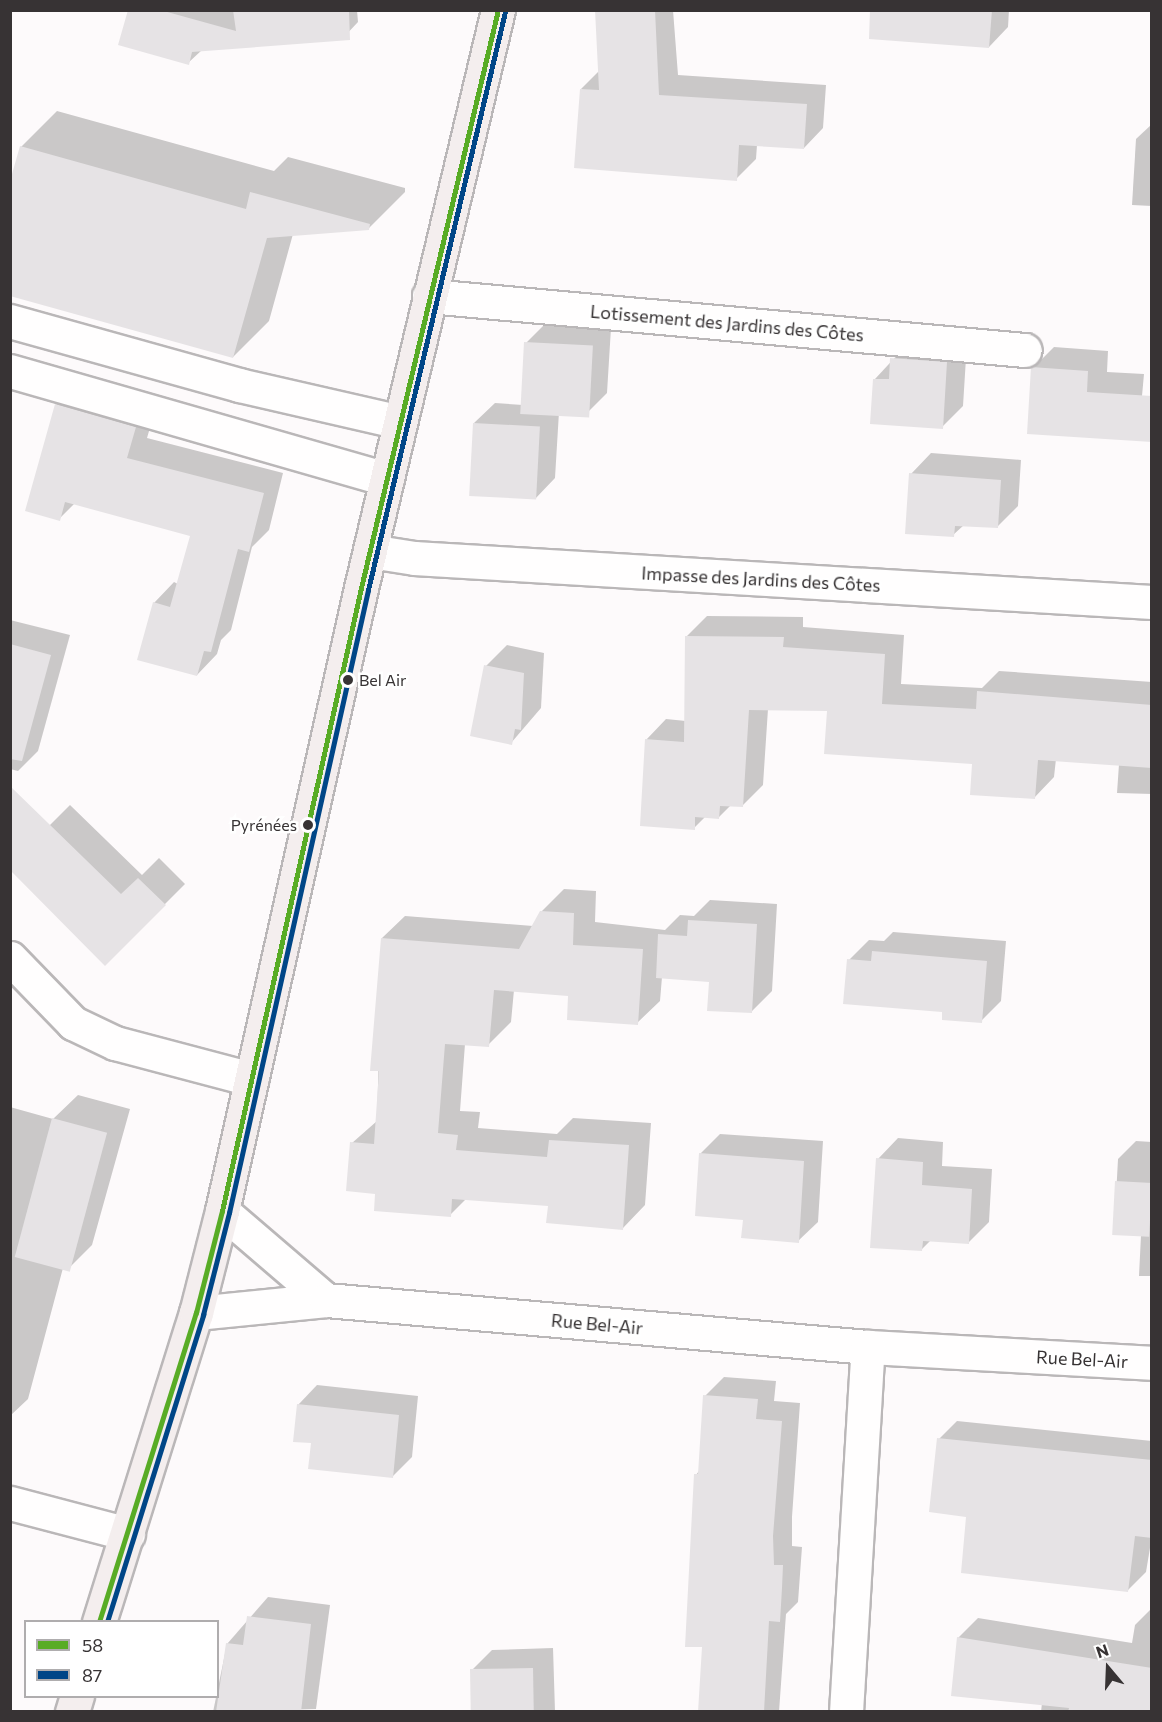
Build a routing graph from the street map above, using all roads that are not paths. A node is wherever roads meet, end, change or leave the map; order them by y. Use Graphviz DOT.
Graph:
graph roads {
  1 [pos="498,10"];
  2 [pos="429,296"];
  3 [pos="10,321"];
  4 [pos="1025,351"];
  5 [pos="10,371"];
  6 [pos="400,422"];
  7 [pos="387,479"];
  8 [pos="370,551"];
  9 [pos="1152,602"];
  10 [pos="10,958"];
  11 [pos="251,1079"];
  12 [pos="222,1211"];
  13 [pos="326,1300"];
  14 [pos="196,1313"];
  15 [pos="868,1347"];
  16 [pos="1152,1363"];
  17 [pos="10,1503"];
  18 [pos="128,1534"];
  19 [pos="100,1620"];
  20 [pos="846,1712"];
  1 -- 2 [label="main road"];
  2 -- 4 [label="street, Lotissement des Jardins des Côtes"];
  2 -- 6 [label="main road"];
  3 -- 6 [label="street"];
  5 -- 7 [label="street"];
  6 -- 7 [label="main road"];
  7 -- 8 [label="main road"];
  8 -- 9 [label="street, Impasse des Jardins des Côtes"];
  8 -- 11 [label="main road"];
  10 -- 11 [label="street"];
  11 -- 12 [label="main road"];
  12 -- 13 [label="street"];
  12 -- 14 [label="main road"];
  13 -- 14 [label="street, Rue Bel-Air"];
  13 -- 15 [label="street, Rue Bel-Air"];
  14 -- 18 [label="main road"];
  15 -- 16 [label="street, Rue Bel-Air"];
  15 -- 20 [label="street"];
  17 -- 18 [label="street"];
  18 -- 19 [label="main road"];
}
